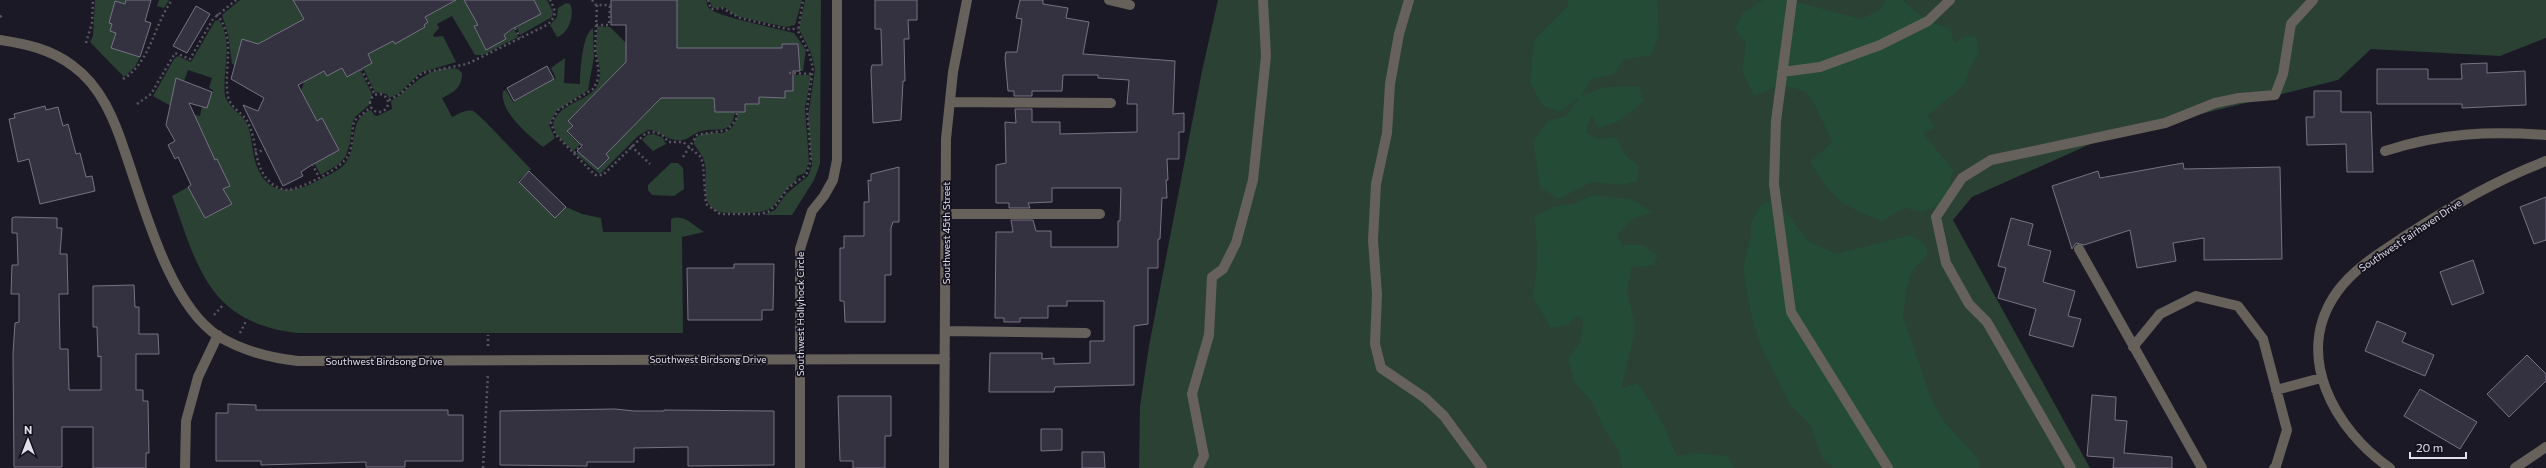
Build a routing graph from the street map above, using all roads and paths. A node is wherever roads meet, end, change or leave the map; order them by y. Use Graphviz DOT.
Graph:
graph roads {
  1 [pos="93,0"];
  2 [pos="172,0"];
  3 [pos="236,0"];
  4 [pos="550,0"];
  5 [pos="592,0"];
  6 [pos="708,0"];
  7 [pos="803,0"];
  8 [pos="837,0"];
  9 [pos="967,0"];
  10 [pos="1109,0"];
  11 [pos="1263,0"];
  12 [pos="1409,0"];
  13 [pos="1792,0"];
  14 [pos="1950,0"];
  15 [pos="2313,0"];
  16 [pos="597,5"];
  17 [pos="610,5"];
  18 [pos="614,5"];
  19 [pos="1130,5"];
  20 [pos="217,14"];
  21 [pos="596,25"];
  22 [pos="515,28"];
  23 [pos="798,29"];
  24 [pos="520,38"];
  25 [pos="0,40"];
  26 [pos="86,43"];
  27 [pos="361,69"];
  28 [pos="1782,72"];
  29 [pos="789,73"];
  30 [pos="813,74"];
  31 [pos="123,80"];
  32 [pos="375,95"];
  33 [pos="389,100"];
  34 [pos="950,102"];
  35 [pos="1111,103"];
  36 [pos="137,104"];
  37 [pos="371,107"];
  38 [pos="737,112"];
  39 [pos="2546,135"];
  40 [pos="584,142"];
  41 [pos="688,145"];
  42 [pos="631,146"];
  43 [pos="266,149"];
  44 [pos="2385,150"];
  45 [pos="255,153"];
  46 [pos="574,153"];
  47 [pos="683,157"];
  48 [pos="2546,161"];
  49 [pos="312,164"];
  50 [pos="650,164"];
  51 [pos="319,177"];
  52 [pos="946,214"];
  53 [pos="1100,214"];
  54 [pos="2079,249"];
  55 [pos="945,330"];
  56 [pos="1086,333"];
  57 [pos="218,336"];
  58 [pos="2133,347"];
  59 [pos="800,359"];
  60 [pos="945,359"];
  61 [pos="488,360"];
  62 [pos="2321,378"];
  63 [pos="2276,390"];
  64 [pos="2546,447"];
  65 [pos="185,468"];
  66 [pos="483,468"];
  67 [pos="800,468"];
  68 [pos="944,468"];
  69 [pos="1198,468"];
  70 [pos="1482,468"];
  71 [pos="1888,468"];
  72 [pos="2072,468"];
  73 [pos="2202,468"];
  74 [pos="2274,468"];
  75 [pos="2390,468"];
  76 [pos="2515,468"];
  1 -- 26 [label="path"];
  2 -- 31 [label="path"];
  3 -- 20 [label="path"];
  4 -- 24 [label="path"];
  5 -- 16 [label="path"];
  6 -- 23 [label="path"];
  7 -- 23 [label="path"];
  8 -- 59 [label="street, Southwest Hollyhock Circle"];
  9 -- 34 [label="street, Southwest 45th Street"];
  10 -- 19 [label="street"];
  11 -- 69 [label="street"];
  12 -- 70 [label="street"];
  13 -- 28 [label="street"];
  14 -- 28 [label="street"];
  15 -- 72 [label="street"];
  16 -- 17 [label="path"];
  16 -- 21 [label="path"];
  17 -- 18 [label="path"];
  17 -- 21 [label="path"];
  20 -- 36 [label="path"];
  20 -- 45 [label="path"];
  21 -- 46 [label="path"];
  22 -- 24 [label="path"];
  23 -- 30 [label="path"];
  24 -- 33 [label="path"];
  25 -- 57 [label="street, Southwest Birdsong Drive"];
  27 -- 32 [label="path"];
  28 -- 71 [label="street"];
  29 -- 30 [label="path"];
  30 -- 41 [label="path"];
  32 -- 33 [label="path"];
  32 -- 37 [label="path"];
  33 -- 37 [label="path"];
  34 -- 35 [label="street"];
  34 -- 52 [label="street, Southwest 45th Street"];
  37 -- 51 [label="path"];
  38 -- 41 [label="path"];
  39 -- 44 [label="street"];
  40 -- 46 [label="path"];
  41 -- 42 [label="path"];
  41 -- 47 [label="path"];
  42 -- 46 [label="path"];
  42 -- 50 [label="path"];
  43 -- 45 [label="path"];
  45 -- 51 [label="path"];
  48 -- 62 [label="street, Southwest Fairhaven Drive"];
  49 -- 51 [label="path"];
  52 -- 53 [label="street"];
  52 -- 55 [label="street, Southwest 45th Street"];
  54 -- 58 [label="street"];
  55 -- 56 [label="street"];
  55 -- 60 [label="street, Southwest 45th Street"];
  57 -- 61 [label="street, Southwest Birdsong Drive"];
  57 -- 65 [label="street"];
  58 -- 63 [label="street"];
  58 -- 73 [label="street"];
  59 -- 60 [label="street, Southwest Birdsong Drive"];
  59 -- 61 [label="street, Southwest Birdsong Drive"];
  59 -- 67 [label="street, Southwest Hollyhock Circle"];
  60 -- 68 [label="street, Southwest 45th Street"];
  61 -- 66 [label="path"];
  62 -- 63 [label="street"];
  62 -- 75 [label="street, Southwest Fairhaven Drive"];
  63 -- 74 [label="street"];
  64 -- 76 [label="street"];
}
